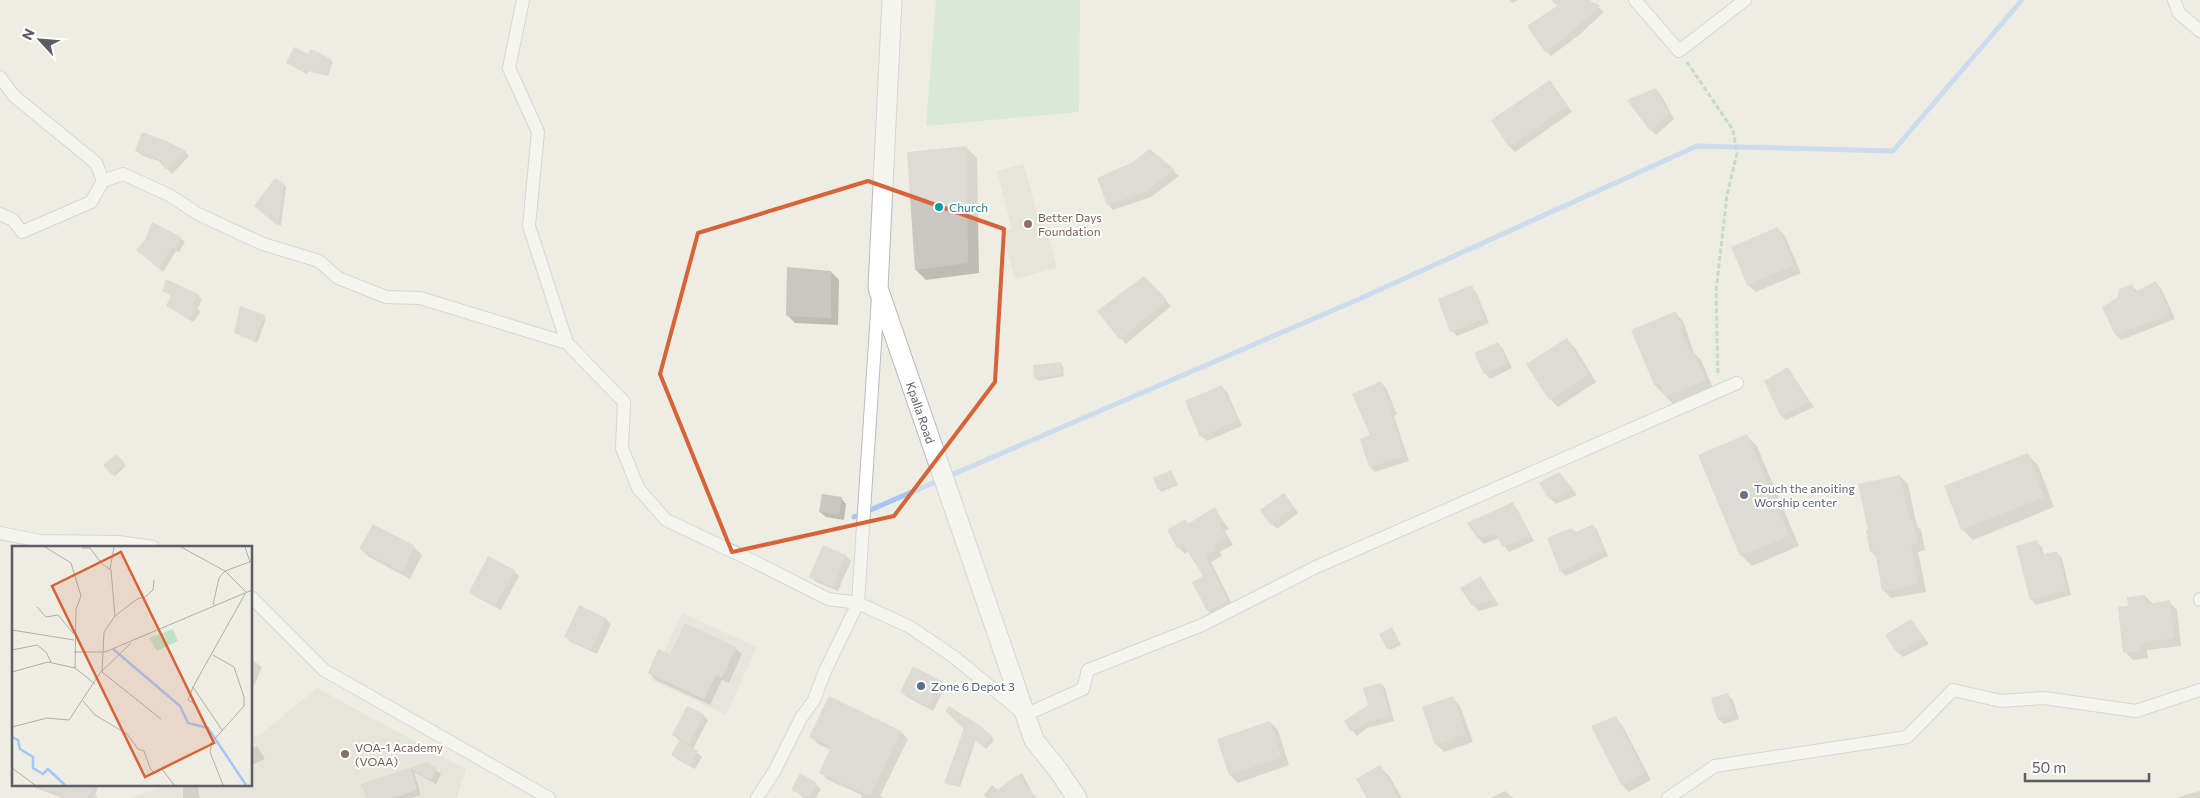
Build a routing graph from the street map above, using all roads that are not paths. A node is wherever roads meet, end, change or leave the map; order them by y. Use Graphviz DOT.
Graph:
graph roads {
  1 [pos="522,0"];
  2 [pos="892,0"];
  3 [pos="1635,0"];
  4 [pos="1745,0"];
  5 [pos="2174,0"];
  6 [pos="2200,31"];
  7 [pos="0,77"];
  8 [pos="103,181"];
  9 [pos="0,214"];
  10 [pos="878,288"];
  11 [pos="567,343"];
  12 [pos="1737,383"];
  13 [pos="0,533"];
  14 [pos="146,546"];
  15 [pos="252,598"];
  16 [pos="858,603"];
  17 [pos="2200,690"];
  18 [pos="1025,715"];
  19 [pos="549,798"];
  20 [pos="757,798"];
  21 [pos="1077,798"];
  22 [pos="1668,798"];
  1 -- 11 [label="street"];
  2 -- 10 [label="street, Kpalla Road"];
  3 -- 4 [label="street"];
  5 -- 6 [label="street"];
  7 -- 8 [label="street"];
  8 -- 9 [label="street"];
  8 -- 11 [label="street"];
  10 -- 16 [label="street"];
  10 -- 18 [label="street, Kpalla Road"];
  11 -- 16 [label="street"];
  12 -- 18 [label="street"];
  13 -- 14 [label="street"];
  15 -- 19 [label="street"];
  16 -- 18 [label="street"];
  16 -- 20 [label="street"];
  17 -- 22 [label="street"];
  18 -- 21 [label="street, Kpalla Road"];
}
